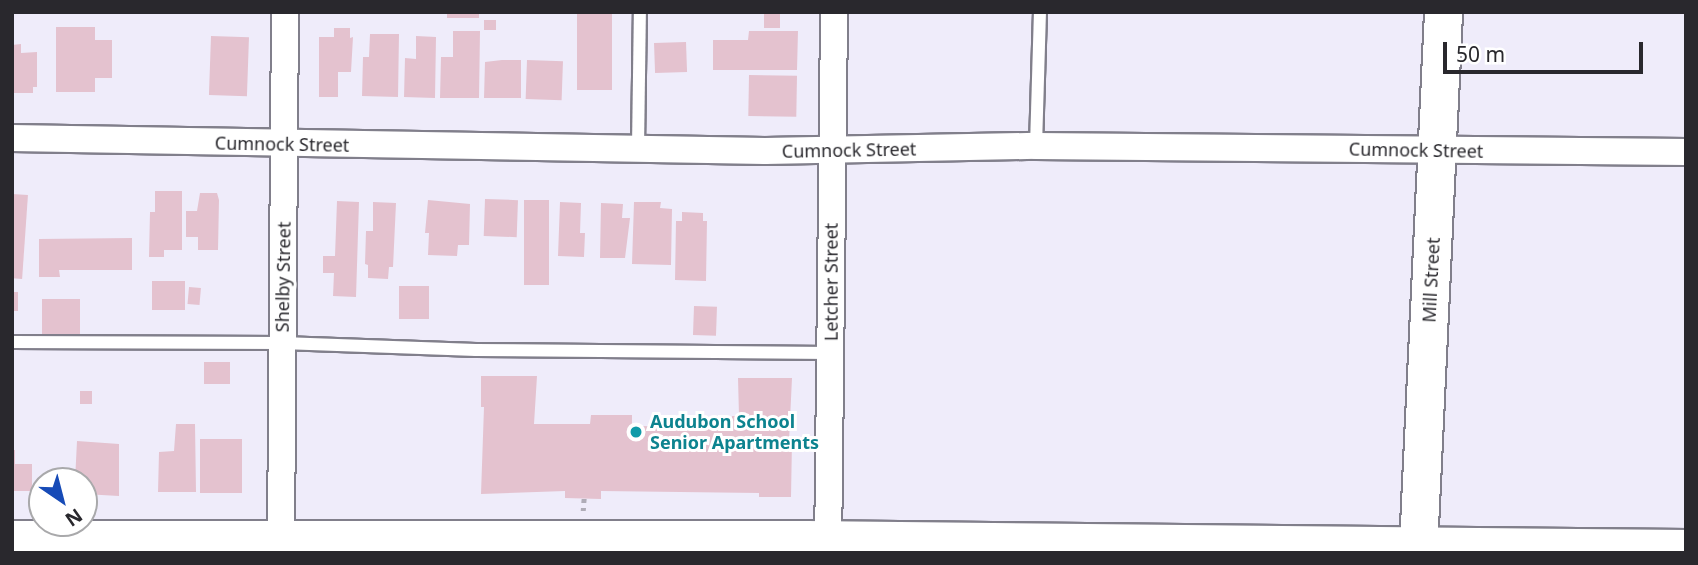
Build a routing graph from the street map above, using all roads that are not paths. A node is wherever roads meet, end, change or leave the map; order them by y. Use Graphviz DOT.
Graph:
graph roads {
  1 [pos="285,12"];
  2 [pos="640,12"];
  3 [pos="834,12"];
  4 [pos="1040,12"];
  5 [pos="1443,12"];
  6 [pos="12,138"];
  7 [pos="283,144"];
  8 [pos="1036,146"];
  9 [pos="638,148"];
  10 [pos="1437,150"];
  11 [pos="832,151"];
  12 [pos="1686,152"];
  13 [pos="12,342"];
  14 [pos="282,343"];
  15 [pos="830,353"];
  16 [pos="12,539"];
  17 [pos="269,545"];
  18 [pos="829,546"];
  19 [pos="1418,547"];
  20 [pos="1686,548"];
  21 [pos="1465,550"];
  1 -- 7 [label="street, Shelby Street"];
  2 -- 9 [label="lane"];
  3 -- 11 [label="street, Letcher Street"];
  4 -- 8 [label="lane"];
  5 -- 10 [label="street, Mill Street"];
  6 -- 7 [label="street, Cumnock Street"];
  7 -- 9 [label="street, Cumnock Street"];
  7 -- 14 [label="street, Shelby Street"];
  8 -- 10 [label="street, Cumnock Street"];
  8 -- 11 [label="street, Cumnock Street"];
  9 -- 11 [label="street, Cumnock Street"];
  10 -- 12 [label="street, Cumnock Street"];
  10 -- 19 [label="street, Mill Street"];
  11 -- 15 [label="street, Letcher Street"];
  13 -- 14 [label="lane"];
  14 -- 15 [label="lane"];
  14 -- 17 [label="street, Shelby Street"];
  15 -- 18 [label="street, Letcher Street"];
  16 -- 17 [label="street"];
  17 -- 18 [label="street"];
  18 -- 19 [label="street"];
  19 -- 21 [label="street"];
  20 -- 21 [label="street"];
}
